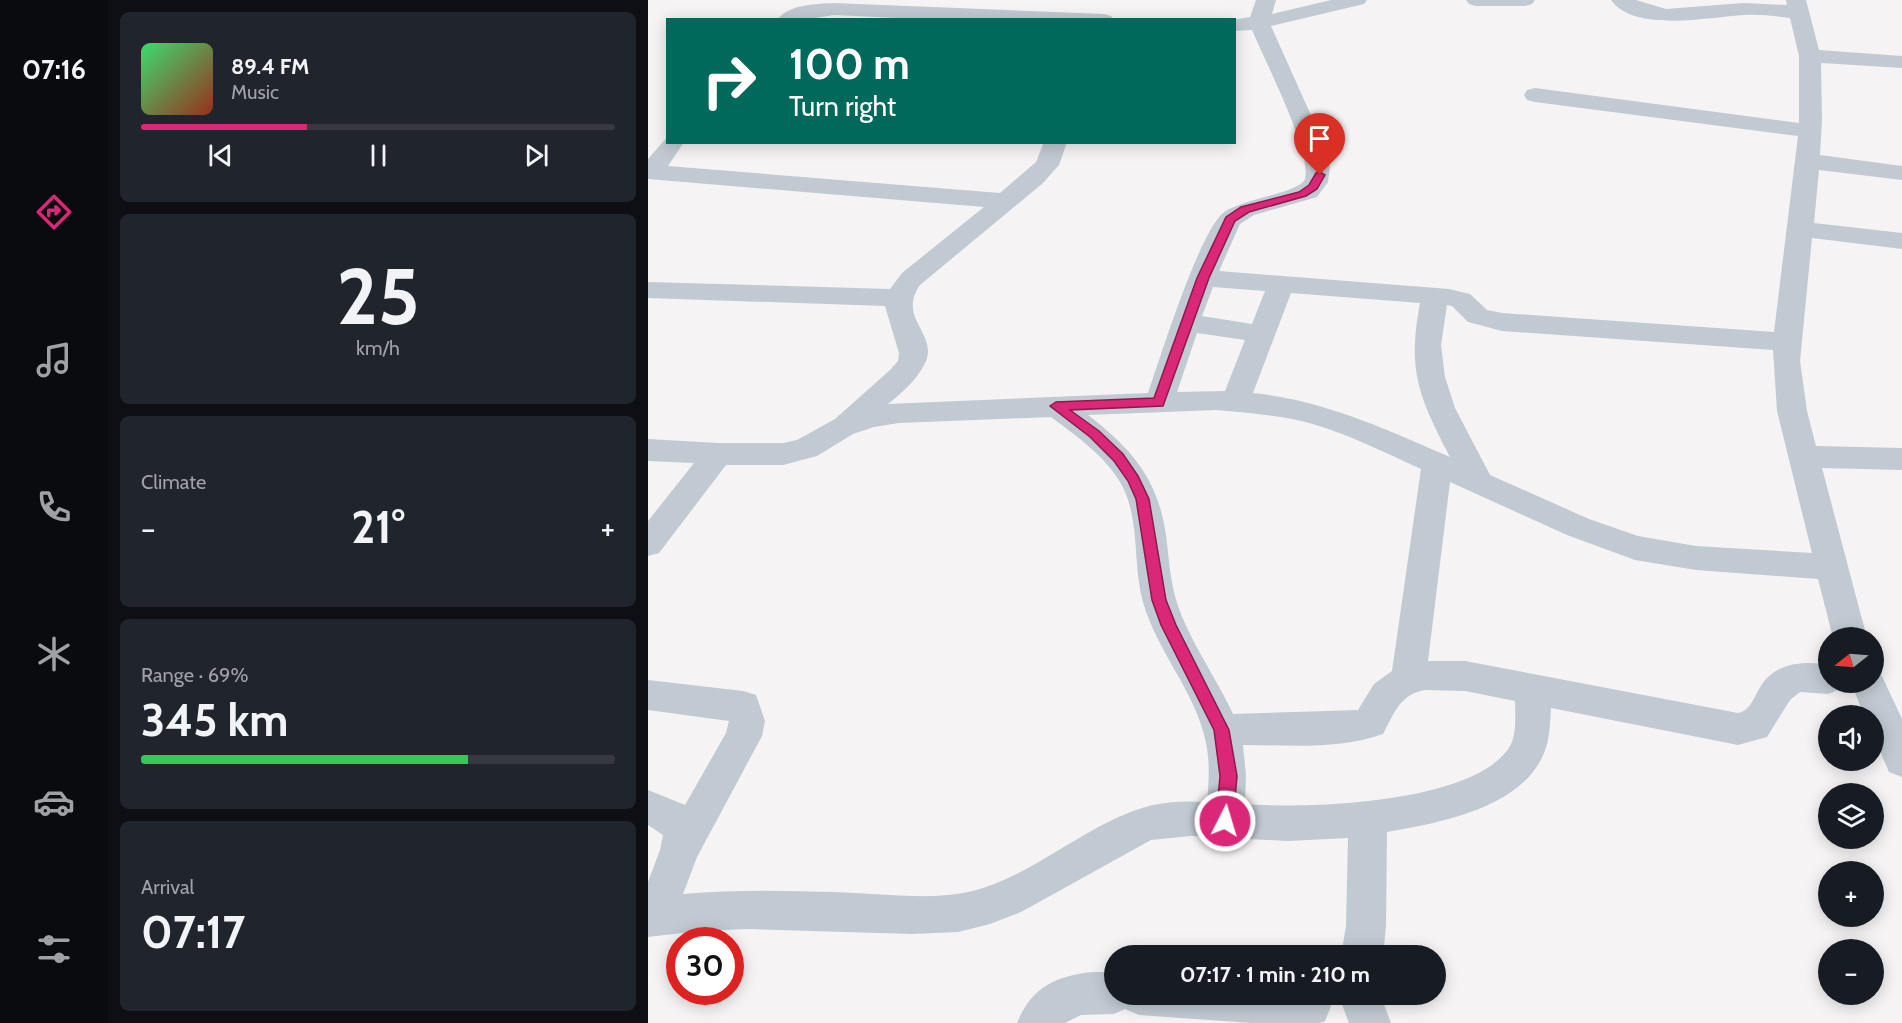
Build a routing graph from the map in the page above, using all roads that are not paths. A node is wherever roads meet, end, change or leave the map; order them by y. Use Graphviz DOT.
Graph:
graph roads {
  1 [pos="1357,0"];
  2 [pos="1476,0"];
  3 [pos="1525,0"];
  4 [pos="1621,0"];
  5 [pos="1797,6"];
  6 [pos="1253,16"];
  7 [pos="1020,17"];
  8 [pos="790,18"];
  9 [pos="1058,18"];
  10 [pos="1810,56"];
  11 [pos="1902,62"];
  12 [pos="1535,95"];
  13 [pos="1810,131"];
  14 [pos="672,144"];
  15 [pos="1055,144"];
  16 [pos="1808,161"];
  17 [pos="648,172"];
  18 [pos="1902,173"];
  19 [pos="1005,201"];
  20 [pos="1800,228"];
  21 [pos="1902,241"];
  22 [pos="1203,278"];
  23 [pos="1281,284"];
  24 [pos="648,290"];
  25 [pos="1435,296"];
  26 [pos="898,298"];
  27 [pos="1187,323"];
  28 [pos="1262,334"];
  29 [pos="1787,342"];
  30 [pos="1159,402"];
  31 [pos="1235,402"];
  32 [pos="1056,406"];
  33 [pos="843,427"];
  34 [pos="648,450"];
  35 [pos="718,454"];
  36 [pos="1803,457"];
  37 [pos="1902,459"];
  38 [pos="1437,464"];
  39 [pos="1478,482"];
  40 [pos="648,544"];
  41 [pos="1831,567"];
  42 [pos="1847,627"];
  43 [pos="1818,677"];
  44 [pos="1408,679"];
  45 [pos="1534,689"];
  46 [pos="1867,693"];
  47 [pos="648,695"];
  48 [pos="1221,730"];
  49 [pos="1902,761"];
  50 [pos="648,807"];
  51 [pos="1368,819"];
  52 [pos="1225,821"];
  53 [pos="680,850"];
  54 [pos="651,918"];
  55 [pos="1363,945"];
  56 [pos="1104,994"];
  57 [pos="1271,1005"];
  58 [pos="1364,1005"];
  59 [pos="1307,1008"];
  60 [pos="1038,1023"];
  61 [pos="1371,1023"];
  1 -- 6 [label="street"];
  2 -- 3 [label="street"];
  4 -- 5 [label="street"];
  5 -- 10 [label="street"];
  6 -- 22 [label="street"];
  7 -- 8 [label="street"];
  7 -- 9 [label="street"];
  10 -- 11 [label="street"];
  10 -- 13 [label="street"];
  12 -- 13 [label="street"];
  13 -- 16 [label="street"];
  14 -- 17 [label="street"];
  15 -- 19 [label="street"];
  16 -- 18 [label="street"];
  16 -- 20 [label="street"];
  17 -- 19 [label="street"];
  19 -- 26 [label="street"];
  20 -- 21 [label="street"];
  20 -- 29 [label="street"];
  22 -- 23 [label="street"];
  22 -- 27 [label="street"];
  23 -- 25 [label="street"];
  23 -- 28 [label="street"];
  24 -- 26 [label="street"];
  25 -- 29 [label="street"];
  25 -- 39 [label="street"];
  26 -- 33 [label="street"];
  27 -- 28 [label="street"];
  27 -- 30 [label="street"];
  28 -- 31 [label="street"];
  29 -- 36 [label="street"];
  30 -- 31 [label="street"];
  30 -- 32 [label="street"];
  31 -- 38 [label="street"];
  32 -- 33 [label="street"];
  32 -- 48 [label="street"];
  33 -- 35 [label="street"];
  34 -- 35 [label="street"];
  35 -- 40 [label="street"];
  36 -- 37 [label="street"];
  36 -- 41 [label="street"];
  38 -- 39 [label="street"];
  38 -- 44 [label="street"];
  39 -- 41 [label="street"];
  41 -- 42 [label="street"];
  43 -- 45 [label="street"];
  44 -- 45 [label="street"];
  44 -- 48 [label="street"];
  45 -- 51 [label="street"];
  46 -- 49 [label="street"];
  47 -- 53 [label="street"];
  48 -- 52 [label="street"];
  50 -- 53 [label="street"];
  51 -- 52 [label="street"];
  51 -- 55 [label="street"];
  52 -- 54 [label="street"];
  53 -- 54 [label="street"];
  56 -- 60 [label="street"];
  57 -- 59 [label="street"];
  58 -- 61 [label="street"];
}
